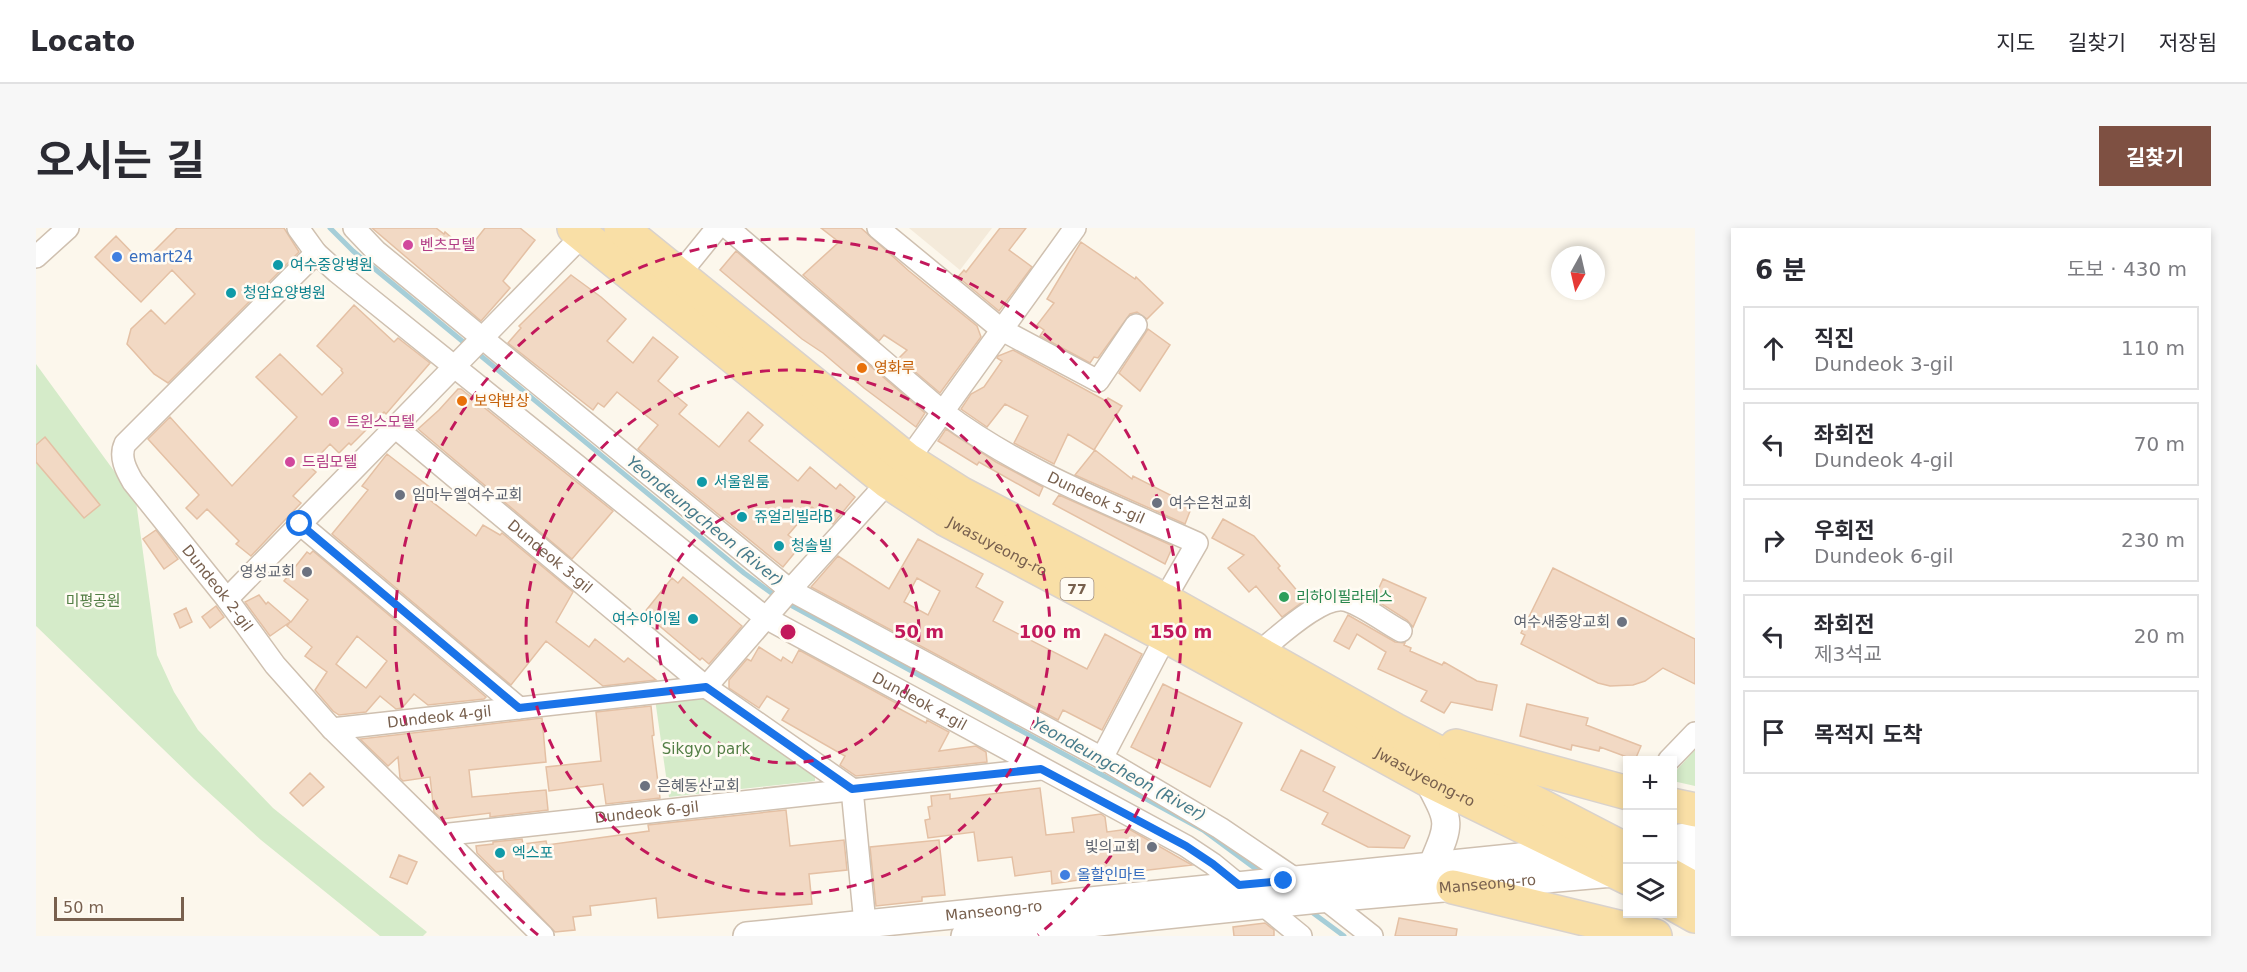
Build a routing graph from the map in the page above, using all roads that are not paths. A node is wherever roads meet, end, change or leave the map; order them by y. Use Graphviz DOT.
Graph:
graph roads {
  1 [pos="68,228"];
  2 [pos="298,228"];
  3 [pos="354,228"];
  4 [pos="621,228"];
  5 [pos="717,228"];
  6 [pos="728,228"];
  7 [pos="878,228"];
  8 [pos="1075,228"];
  9 [pos="578,232"];
  10 [pos="316,253"];
  11 [pos="36,257"];
  12 [pos="678,276"];
  13 [pos="1136,325"];
  14 [pos="1002,330"];
  15 [pos="482,338"];
  16 [pos="454,367"];
  17 [pos="815,403"];
  18 [pos="943,412"];
  19 [pos="395,427"];
  20 [pos="898,471"];
  21 [pos="952,506"];
  22 [pos="300,524"];
  23 [pos="790,590"];
  24 [pos="227,599"];
  25 [pos="1164,600"];
  26 [pos="766,618"];
  27 [pos="1401,631"];
  28 [pos="1166,636"];
  29 [pos="1258,652"];
  30 [pos="706,687"];
  31 [pos="519,708"];
  32 [pos="332,729"];
  33 [pos="1395,730"];
  34 [pos="1695,733"];
  35 [pos="1673,756"];
  36 [pos="1102,758"];
  37 [pos="1041,769"];
  38 [pos="1428,780"];
  39 [pos="852,789"];
  40 [pos="1623,792"];
  41 [pos="1677,806"];
  42 [pos="1695,810"];
  43 [pos="441,835"];
  44 [pos="1695,836"];
  45 [pos="1677,838"];
  46 [pos="1573,852"];
  47 [pos="1623,860"];
  48 [pos="1695,860"];
  49 [pos="1623,861"];
  50 [pos="1623,861"];
  51 [pos="1677,863"];
  52 [pos="1442,877"];
  53 [pos="1677,879"];
  54 [pos="1290,881"];
  55 [pos="1239,885"];
  56 [pos="1695,889"];
  57 [pos="1322,899"];
  58 [pos="1266,904"];
  59 [pos="1677,906"];
  60 [pos="1695,916"];
  61 [pos="865,924"];
  62 [pos="543,936"];
  63 [pos="747,936"];
  64 [pos="965,936"];
  65 [pos="1301,936"];
  66 [pos="1372,936"];
  67 [pos="1655,936"];
  1 -- 11 [label="street"];
  2 -- 10 [label="street"];
  3 -- 15 [label="street"];
  4 -- 12 [label="main road, Jwasuyeong-ro / 77"];
  5 -- 12 [label="street"];
  6 -- 18 [label="street, Dundeok 5-gil"];
  7 -- 14 [label="street"];
  8 -- 14 [label="street"];
  9 -- 15 [label="street"];
  9 -- 17 [label="main road, Jwasuyeong-ro / 77"];
  10 -- 16 [label="street"];
  10 -- 24 [label="street, Dundeok 2-gil"];
  12 -- 17 [label="main road, Jwasuyeong-ro / 77"];
  13 -- 14 [label="street"];
  14 -- 18 [label="street"];
  15 -- 16 [label="street"];
  15 -- 23 [label="street"];
  16 -- 19 [label="street"];
  16 -- 26 [label="street, Dundeok 4-gil"];
  17 -- 20 [label="main road, Jwasuyeong-ro / 77"];
  18 -- 20 [label="street"];
  18 -- 25 [label="street, Dundeok 5-gil"];
  19 -- 22 [label="street"];
  19 -- 30 [label="street, Dundeok 3-gil"];
  20 -- 21 [label="main road, Jwasuyeong-ro / 77"];
  20 -- 23 [label="street"];
  21 -- 25 [label="main road, Jwasuyeong-ro / 77"];
  21 -- 28 [label="main road, Jwasuyeong-ro / 77"];
  22 -- 24 [label="street"];
  22 -- 31 [label="street"];
  23 -- 26 [label="street"];
  23 -- 36 [label="street"];
  24 -- 32 [label="street, Dundeok 2-gil"];
  25 -- 29 [label="main road, Jwasuyeong-ro / 77"];
  26 -- 30 [label="street"];
  26 -- 37 [label="street, Dundeok 4-gil"];
  27 -- 29 [label="street"];
  28 -- 36 [label="street"];
  28 -- 38 [label="main road, Jwasuyeong-ro / 77"];
  29 -- 33 [label="main road, Jwasuyeong-ro / 77"];
  30 -- 31 [label="street, Dundeok 4-gil"];
  30 -- 39 [label="street"];
  31 -- 32 [label="street, Dundeok 4-gil"];
  32 -- 43 [label="street, Dundeok 2-gil"];
  33 -- 40 [label="main road"];
  33 -- 47 [label="main road, Jwasuyeong-ro / 77"];
  34 -- 35 [label="street"];
  36 -- 54 [label="street"];
  37 -- 39 [label="street, Dundeok 6-gil"];
  37 -- 55 [label="street"];
  38 -- 46 [label="main road, Jwasuyeong-ro / 77"];
  38 -- 52 [label="street"];
  39 -- 43 [label="street, Dundeok 6-gil"];
  39 -- 61 [label="street"];
  41 -- 42 [label="main road"];
  43 -- 62 [label="street, Dundeok 2-gil"];
  44 -- 45 [label="street"];
  46 -- 49 [label="main road, Jwasuyeong-ro / 77"];
  46 -- 52 [label="street, Manseong-ro"];
  48 -- 51 [label="street"];
  50 -- 52 [label="street, Manseong-ro"];
  52 -- 54 [label="street, Manseong-ro"];
  52 -- 57 [label="street, Manseong-ro"];
  52 -- 67 [label="main road"];
  53 -- 56 [label="main road"];
  54 -- 55 [label="street, Manseong-ro"];
  54 -- 57 [label="street"];
  55 -- 58 [label="street"];
  55 -- 61 [label="street, Manseong-ro"];
  57 -- 58 [label="street, Manseong-ro"];
  57 -- 66 [label="street"];
  58 -- 64 [label="street, Manseong-ro"];
  58 -- 65 [label="street"];
  59 -- 60 [label="main road"];
  61 -- 63 [label="street, Manseong-ro"];
}
